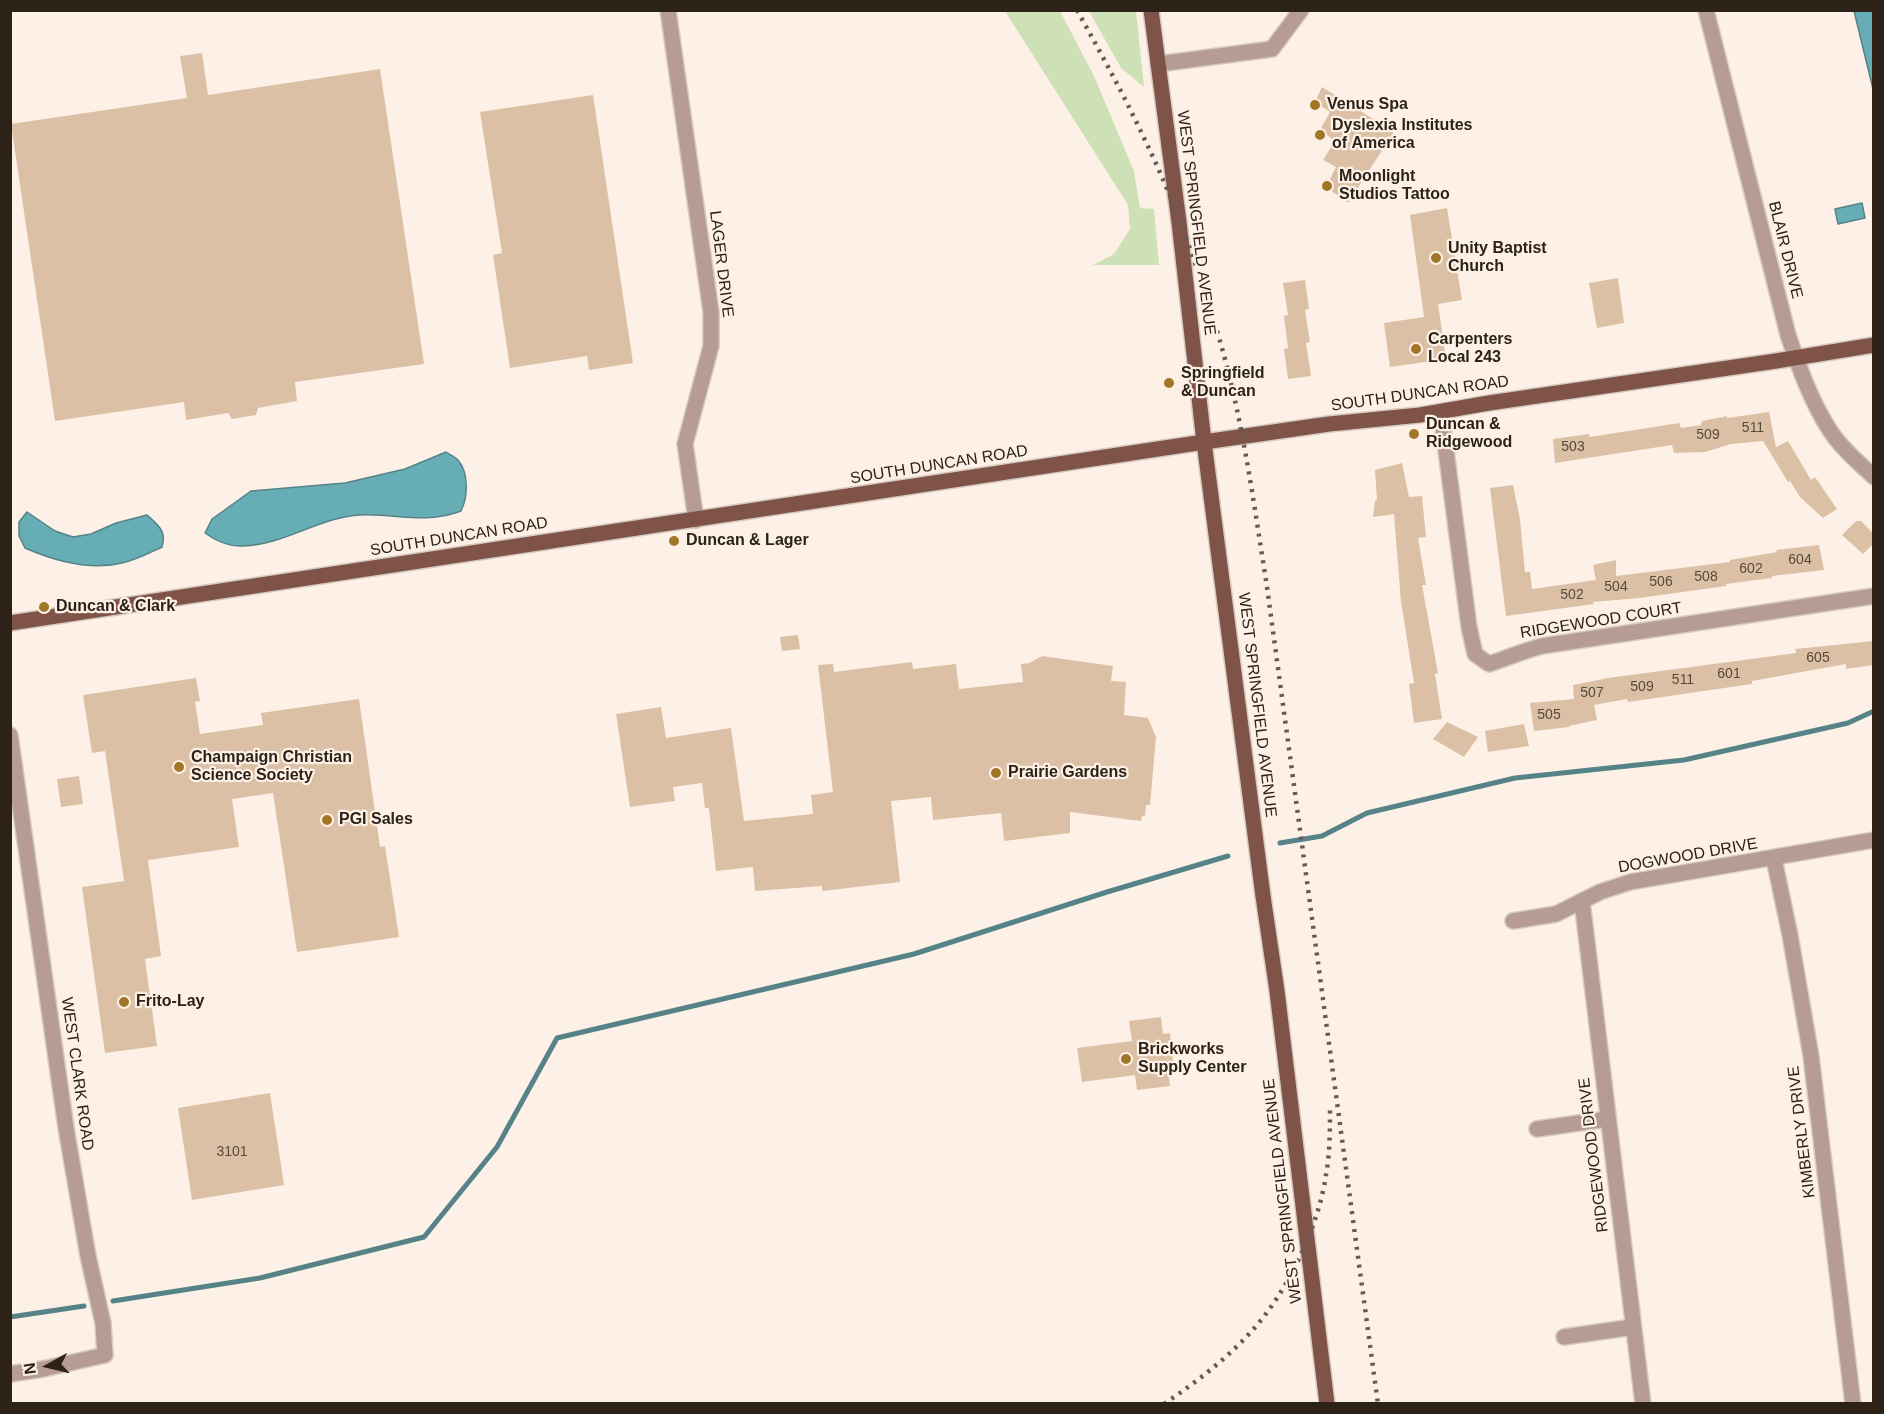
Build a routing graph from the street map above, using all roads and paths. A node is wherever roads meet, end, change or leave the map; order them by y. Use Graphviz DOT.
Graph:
graph roads {
  1 [pos="668,10"];
  2 [pos="1152,10"];
  3 [pos="1301,10"];
  4 [pos="1706,10"];
  5 [pos="1158,64"];
  6 [pos="1874,345"];
  7 [pos="1796,357"];
  8 [pos="1441,412"];
  9 [pos="1204,442"];
  10 [pos="1874,477"];
  11 [pos="696,520"];
  12 [pos="1874,596"];
  13 [pos="10,623"];
  14 [pos="10,735"];
  15 [pos="1874,840"];
  16 [pos="1774,859"];
  17 [pos="1582,901"];
  18 [pos="1513,921"];
  19 [pos="1607,1119"];
  20 [pos="1537,1129"];
  21 [pos="1633,1327"];
  22 [pos="1564,1337"];
  23 [pos="10,1374"];
  24 [pos="1327,1404"];
  25 [pos="1643,1404"];
  26 [pos="1853,1404"];
  1 -- 11 [label="street, LAGER DRIVE"];
  2 -- 5 [label="main road, WEST SPRINGFIELD AVENUE"];
  3 -- 5 [label="street"];
  4 -- 7 [label="street, BLAIR DRIVE"];
  5 -- 9 [label="main road, WEST SPRINGFIELD AVENUE"];
  6 -- 7 [label="main road, SOUTH DUNCAN ROAD"];
  7 -- 8 [label="main road, SOUTH DUNCAN ROAD"];
  7 -- 10 [label="street, BLAIR DRIVE"];
  8 -- 9 [label="main road, SOUTH DUNCAN ROAD"];
  8 -- 12 [label="street, RIDGEWOOD COURT"];
  9 -- 11 [label="main road, SOUTH DUNCAN ROAD"];
  9 -- 24 [label="main road, WEST SPRINGFIELD AVENUE"];
  11 -- 13 [label="main road, SOUTH DUNCAN ROAD"];
  14 -- 23 [label="street, WEST CLARK ROAD"];
  15 -- 16 [label="street, DOGWOOD DRIVE"];
  16 -- 17 [label="street, DOGWOOD DRIVE"];
  16 -- 26 [label="street, KIMBERLY DRIVE"];
  17 -- 18 [label="street, DOGWOOD DRIVE"];
  17 -- 19 [label="street, RIDGEWOOD DRIVE"];
  19 -- 20 [label="street"];
  19 -- 21 [label="street, RIDGEWOOD DRIVE"];
  21 -- 22 [label="street"];
  21 -- 25 [label="street, RIDGEWOOD DRIVE"];
}
